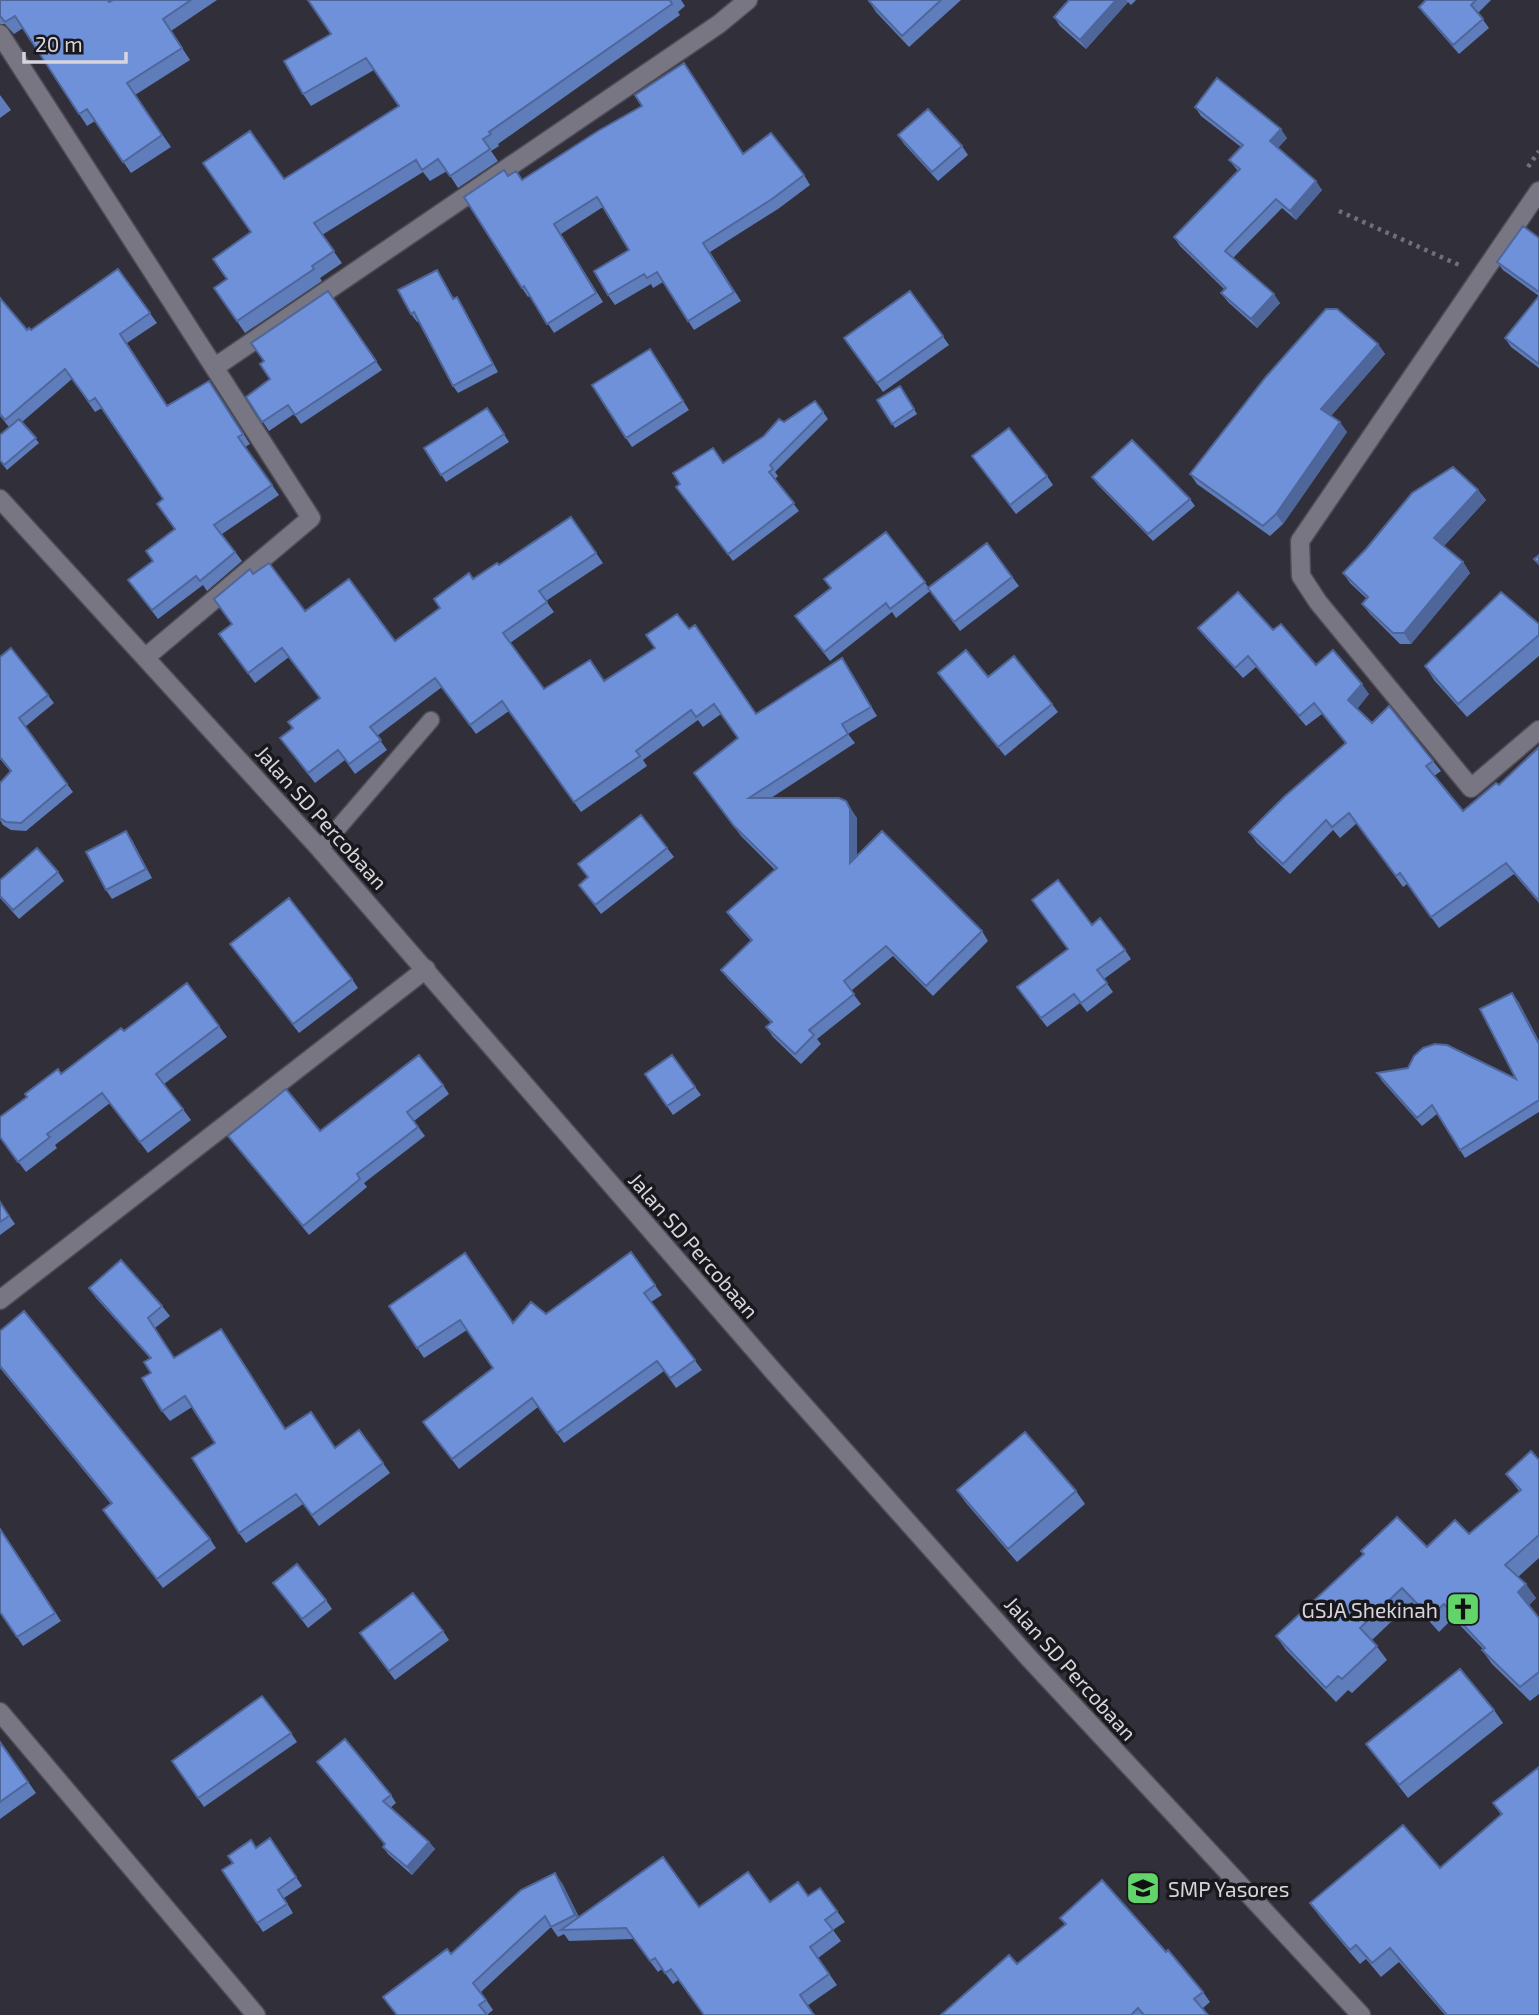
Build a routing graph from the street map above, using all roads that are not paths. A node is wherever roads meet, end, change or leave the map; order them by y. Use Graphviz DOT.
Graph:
graph roads {
  1 [pos="748,0"];
  2 [pos="0,34"];
  3 [pos="1539,191"];
  4 [pos="215,367"];
  5 [pos="0,499"];
  6 [pos="146,657"];
  7 [pos="431,720"];
  8 [pos="1539,730"];
  9 [pos="320,849"];
  10 [pos="426,969"];
  11 [pos="0,1300"];
  12 [pos="0,1712"];
  13 [pos="256,2015"];
  14 [pos="1361,2015"];
  1 -- 4 [label="street"];
  2 -- 4 [label="street"];
  3 -- 8 [label="street"];
  4 -- 6 [label="street"];
  5 -- 6 [label="street, Jalan SD Percobaan"];
  6 -- 9 [label="street, Jalan SD Percobaan"];
  7 -- 9 [label="lane"];
  9 -- 10 [label="street, Jalan SD Percobaan"];
  10 -- 11 [label="street"];
  10 -- 14 [label="street, Jalan SD Percobaan"];
  12 -- 13 [label="street"];
}
